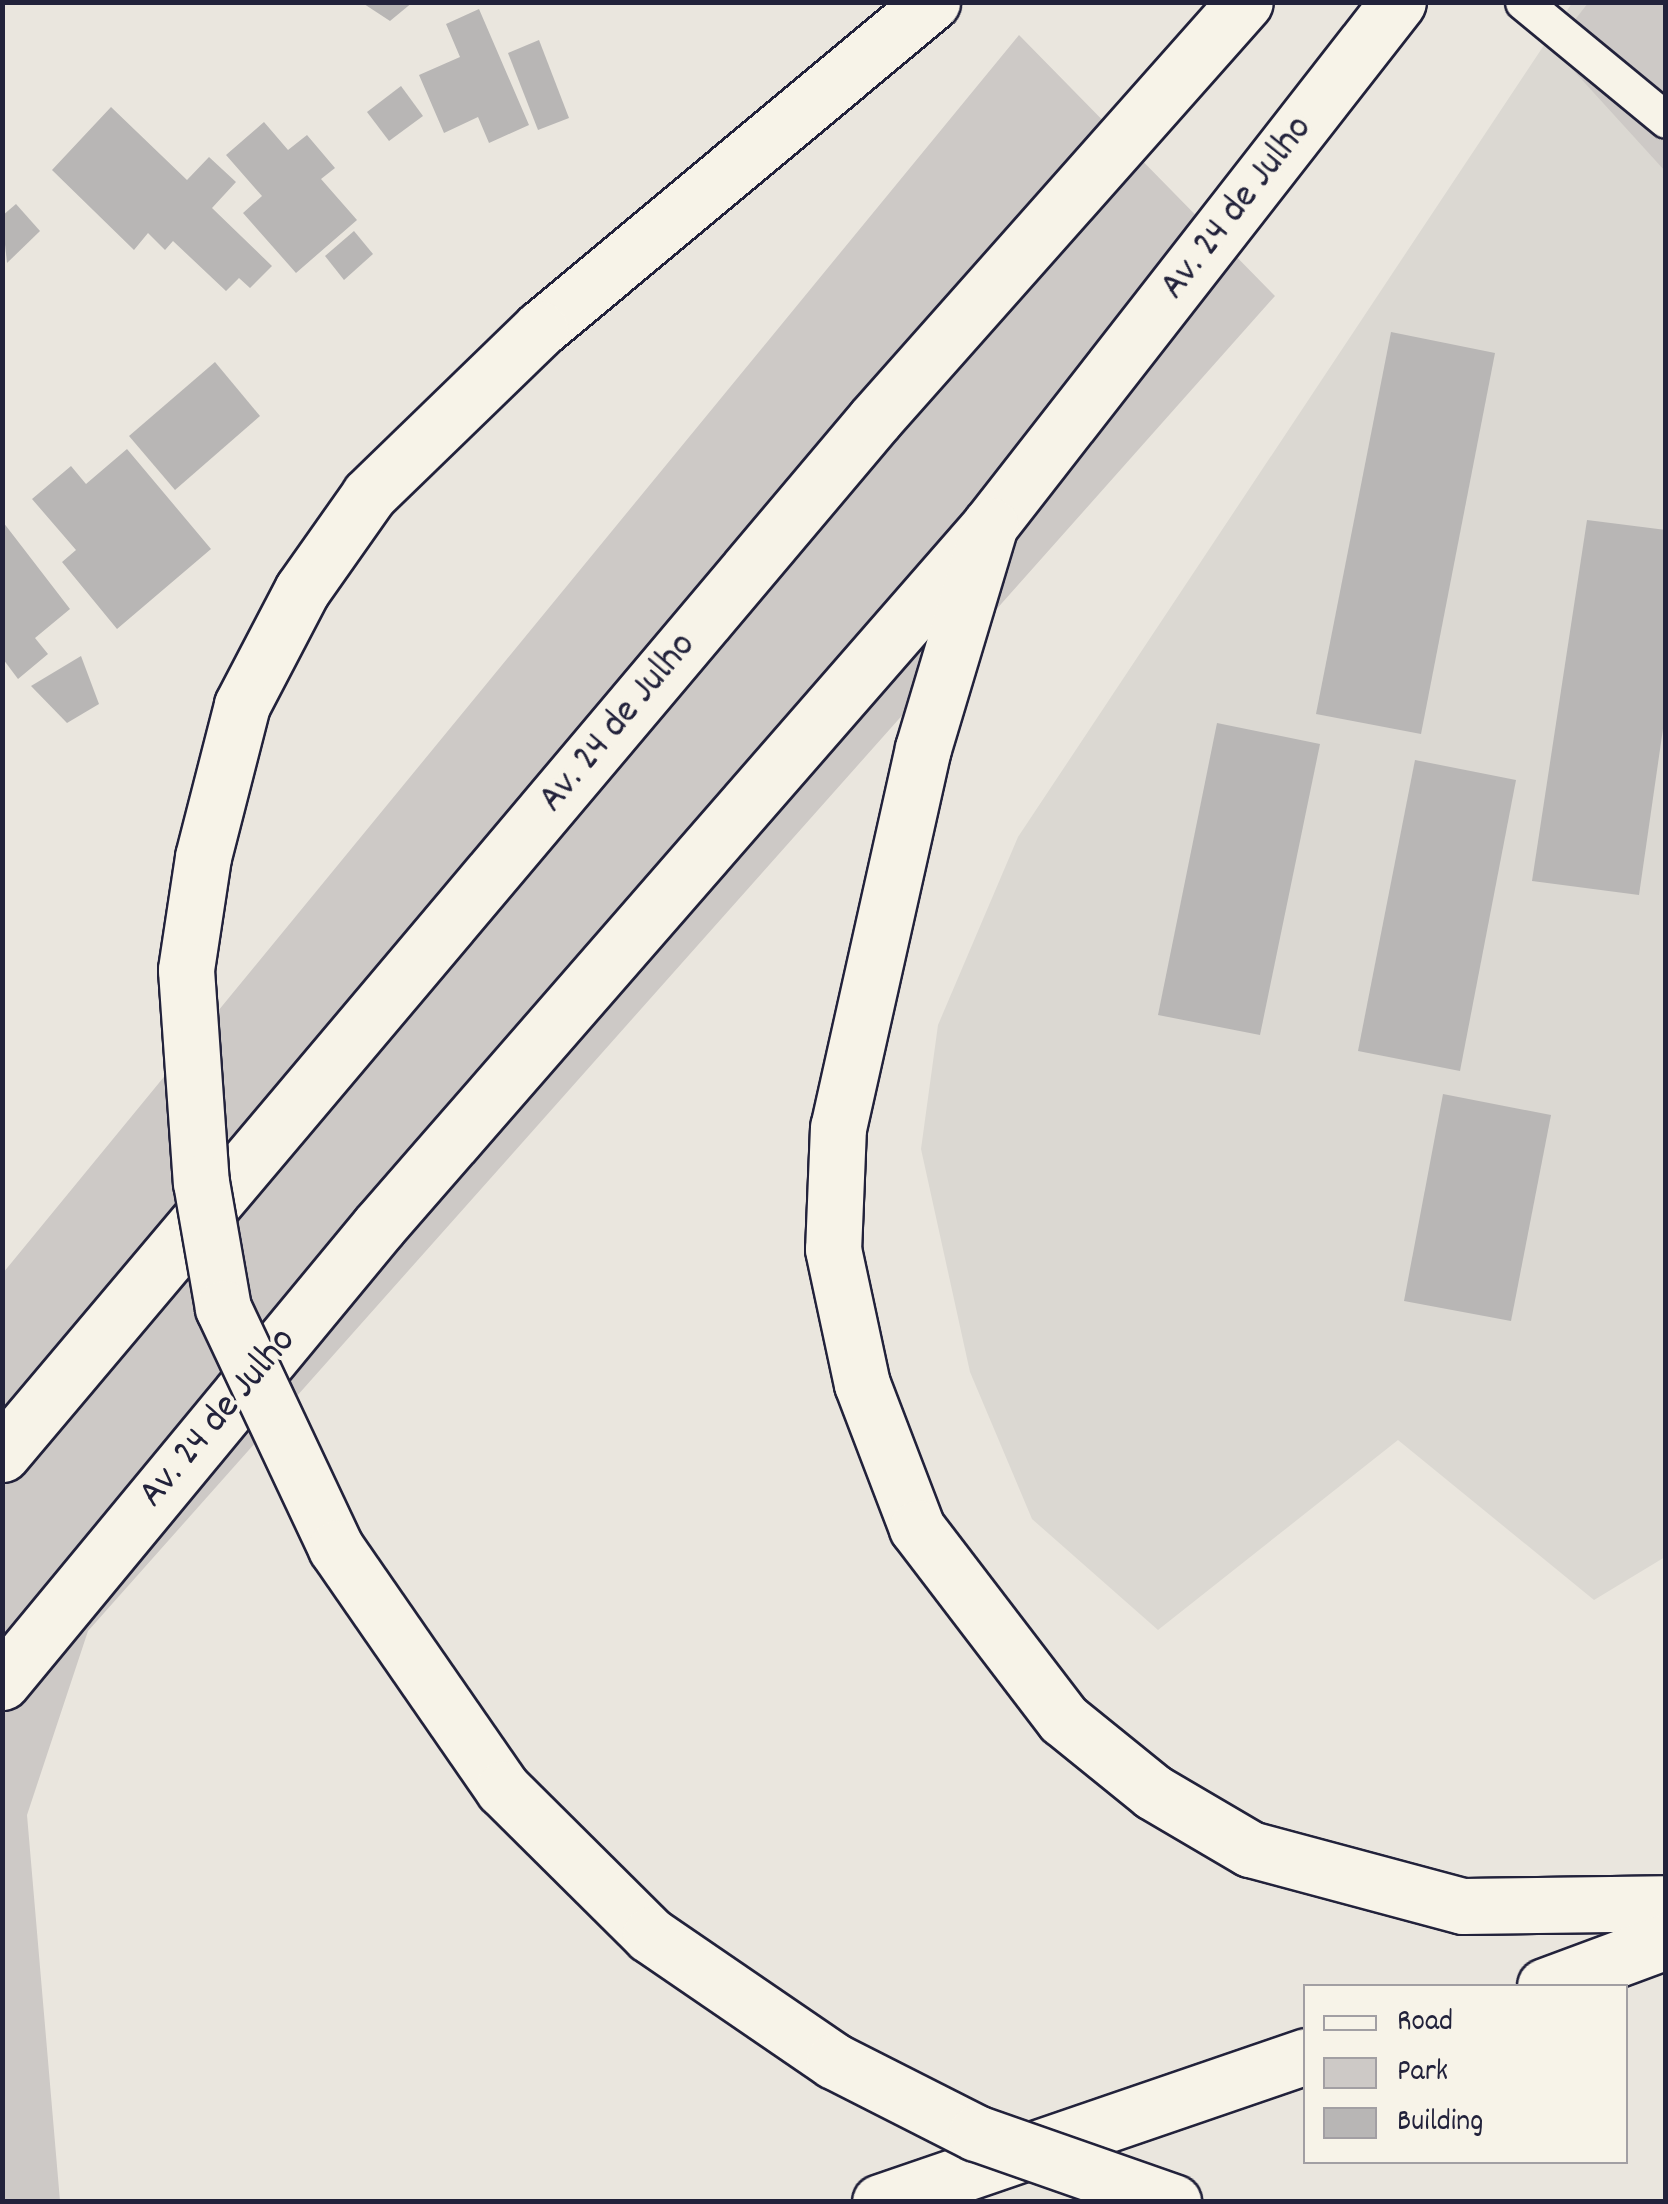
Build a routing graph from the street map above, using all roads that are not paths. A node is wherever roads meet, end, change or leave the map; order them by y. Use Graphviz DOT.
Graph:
graph roads {
  1 [pos="932,2"];
  2 [pos="1245,2"];
  3 [pos="1398,2"];
  4 [pos="1523,2"];
  5 [pos="1666,120"];
  6 [pos="990,525"];
  7 [pos="2,1454"];
  8 [pos="2,1682"];
  9 [pos="1666,1904"];
  10 [pos="1666,1941"];
  11 [pos="1550,1984"];
  12 [pos="1303,2057"];
  13 [pos="880,2202"];
  14 [pos="1173,2202"];
  1 -- 14 [label="main road, bridge"];
  2 -- 7 [label="main road, Av. 24 de Julho"];
  3 -- 6 [label="main road, Av. 24 de Julho"];
  4 -- 5 [label="lane"];
  6 -- 8 [label="main road, Av. 24 de Julho"];
  6 -- 9 [label="main road"];
  10 -- 11 [label="main road"];
  12 -- 13 [label="main road"];
}
